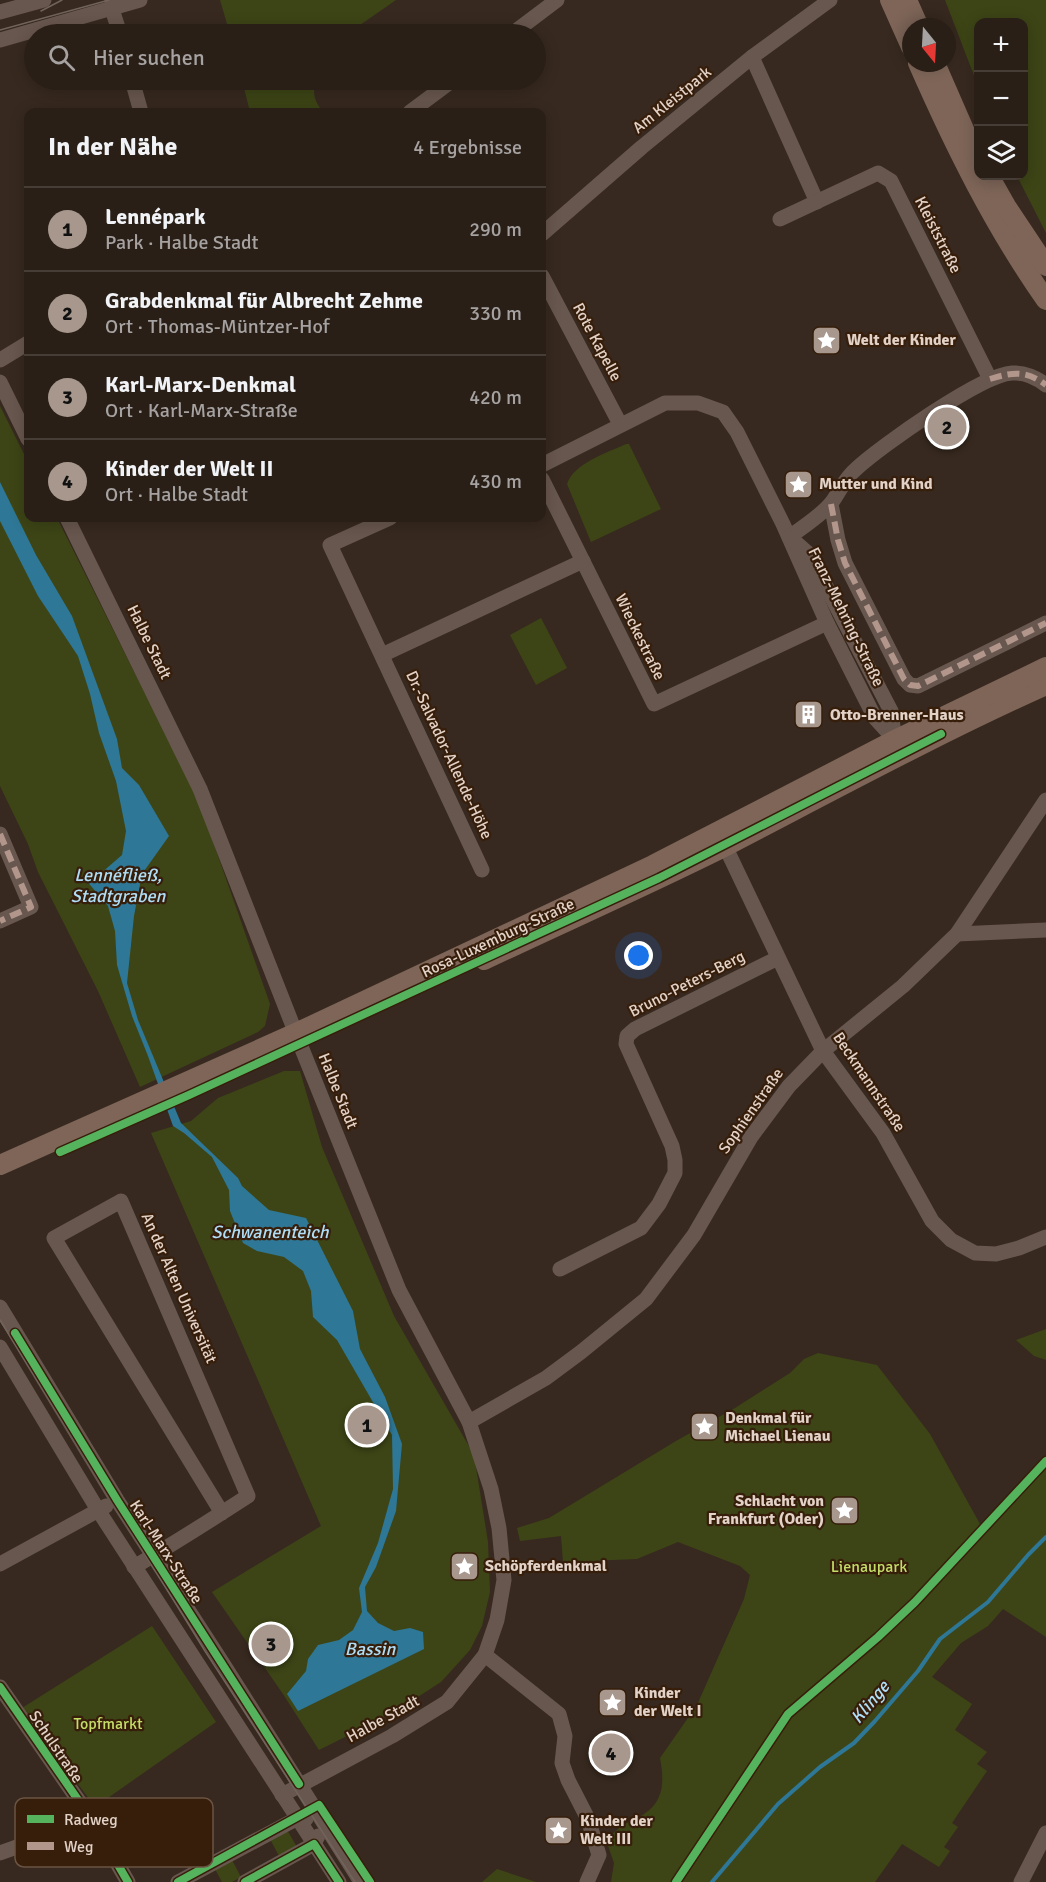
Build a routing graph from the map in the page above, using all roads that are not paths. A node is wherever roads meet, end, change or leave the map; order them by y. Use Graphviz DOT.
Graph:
graph roads {
  1 [pos="44,0"];
  2 [pos="140,0"];
  3 [pos="557,0"];
  4 [pos="830,0"];
  5 [pos="890,0"];
  6 [pos="907,0"];
  7 [pos="110,3"];
  8 [pos="0,12"];
  9 [pos="915,18"];
  10 [pos="48,24"];
  11 [pos="117,24"];
  12 [pos="525,24"];
  13 [pos="902,27"];
  14 [pos="24,32"];
  15 [pos="0,40"];
  16 [pos="752,57"];
  17 [pos="922,72"];
  18 [pos="939,72"];
  19 [pos="135,90"];
  20 [pos="440,90"];
  21 [pos="140,108"];
  22 [pos="415,108"];
  23 [pos="974,149"];
  24 [pos="991,180"];
  25 [pos="816,202"];
  26 [pos="780,219"];
  27 [pos="546,231"];
  28 [pos="1046,266"];
  29 [pos="546,284"];
  30 [pos="1046,300"];
  31 [pos="24,345"];
  32 [pos="0,360"];
  33 [pos="990,379"];
  34 [pos="0,382"];
  35 [pos="1046,385"];
  36 [pos="620,424"];
  37 [pos="24,432"];
  38 [pos="546,463"];
  39 [pos="546,487"];
  40 [pos="831,504"];
  41 [pos="69,522"];
  42 [pos="381,522"];
  43 [pos="789,537"];
  44 [pos="583,561"];
  45 [pos="1046,622"];
  46 [pos="827,623"];
  47 [pos="382,655"];
  48 [pos="1046,667"];
  49 [pos="1046,685"];
  50 [pos="898,747"];
  51 [pos="1046,800"];
  52 [pos="0,834"];
  53 [pos="726,837"];
  54 [pos="482,870"];
  55 [pos="0,921"];
  56 [pos="1046,930"];
  57 [pos="957,934"];
  58 [pos="778,958"];
  59 [pos="298,1038"];
  60 [pos="823,1051"];
  61 [pos="152,1105"];
  62 [pos="0,1165"];
  63 [pos="0,1178"];
  64 [pos="1046,1237"];
  65 [pos="560,1269"];
  66 [pos="0,1307"];
  67 [pos="0,1347"];
  68 [pos="469,1422"];
  69 [pos="117,1500"];
  70 [pos="98,1510"];
  71 [pos="222,1513"];
  72 [pos="153,1556"];
  73 [pos="0,1564"];
  74 [pos="134,1567"];
  75 [pos="485,1655"];
  76 [pos="0,1688"];
  77 [pos="299,1784"];
  78 [pos="282,1795"];
  79 [pos="77,1798"];
  80 [pos="296,1819"];
  81 [pos="322,1822"];
  82 [pos="1046,1833"];
  83 [pos="314,1844"];
  84 [pos="15,1848"];
  85 [pos="0,1853"];
  86 [pos="213,1863"];
  87 [pos="119,1867"];
  88 [pos="206,1867"];
  89 [pos="128,1882"];
  90 [pos="178,1882"];
  91 [pos="245,1882"];
  92 [pos="339,1882"];
  93 [pos="361,1882"];
  94 [pos="587,1882"];
  95 [pos="1021,1882"];
  1 -- 8 [label="street"];
  2 -- 7 [label="street"];
  3 -- 12 [label="street"];
  4 -- 16 [label="street, Am Kleistpark"];
  5 -- 13 [label="main road"];
  6 -- 9 [label="main road"];
  7 -- 10 [label="street"];
  7 -- 11 [label="street"];
  14 -- 15 [label="street"];
  16 -- 25 [label="street"];
  16 -- 27 [label="street, Am Kleistpark"];
  17 -- 30 [label="main road"];
  18 -- 23 [label="main road"];
  19 -- 21 [label="street"];
  20 -- 22 [label="street"];
  24 -- 28 [label="main road"];
  25 -- 26 [label="street, Kleiststraße"];
  25 -- 33 [label="street, Kleiststraße"];
  29 -- 36 [label="street, Rote Kapelle"];
  31 -- 32 [label="street"];
  33 -- 35 [label="street"];
  33 -- 40 [label="street"];
  34 -- 37 [label="street"];
  36 -- 38 [label="street, Franz-Mehring-Straße"];
  36 -- 43 [label="street, Franz-Mehring-Straße"];
  39 -- 44 [label="street, Wieckestraße"];
  40 -- 43 [label="street"];
  40 -- 45 [label="street"];
  41 -- 59 [label="street, Halbe Stadt"];
  42 -- 47 [label="street, Dr.-Salvador-Allende-Höhe"];
  43 -- 46 [label="street, Franz-Mehring-Straße"];
  43 -- 50 [label="street, Franz-Mehring-Straße"];
  44 -- 46 [label="street, Wieckestraße"];
  44 -- 47 [label="street"];
  46 -- 50 [label="street, Franz-Mehring-Straße"];
  47 -- 54 [label="street, Dr.-Salvador-Allende-Höhe"];
  48 -- 50 [label="main road, Rosa-Luxemburg-Straße"];
  49 -- 50 [label="main road, Rosa-Luxemburg-Straße"];
  50 -- 53 [label="main road, Rosa-Luxemburg-Straße"];
  51 -- 57 [label="street, Sophienstraße"];
  52 -- 55 [label="street"];
  53 -- 58 [label="street, Beckmannstraße"];
  53 -- 59 [label="main road, Rosa-Luxemburg-Straße"];
  56 -- 57 [label="street"];
  57 -- 60 [label="street, Sophienstraße"];
  58 -- 60 [label="street, Beckmannstraße"];
  58 -- 65 [label="street, Bruno-Peters-Berg"];
  59 -- 61 [label="main road, Rosa-Luxemburg-Straße"];
  59 -- 68 [label="street, Halbe Stadt"];
  60 -- 64 [label="street, Beckmannstraße"];
  60 -- 68 [label="street, Sophienstraße"];
  61 -- 62 [label="main road, Rosa-Luxemburg-Straße"];
  61 -- 63 [label="main road, Rosa-Luxemburg-Straße"];
  66 -- 69 [label="street, Karl-Marx-Straße"];
  67 -- 70 [label="street"];
  68 -- 75 [label="street, Halbe Stadt"];
  69 -- 70 [label="street"];
  69 -- 72 [label="street, Karl-Marx-Straße"];
  70 -- 73 [label="street"];
  70 -- 74 [label="street"];
  71 -- 71 [label="street, An der Alten Universität"];
  71 -- 72 [label="street, An der Alten Universität"];
  72 -- 74 [label="street, An der Alten Universität"];
  72 -- 77 [label="street, Karl-Marx-Straße"];
  74 -- 78 [label="street"];
  75 -- 77 [label="street, Halbe Stadt"];
  75 -- 94 [label="street"];
  76 -- 79 [label="street, Schulstraße"];
  77 -- 78 [label="street, Halbe Stadt"];
  77 -- 81 [label="street, Karl-Marx-Straße"];
  78 -- 80 [label="street"];
  80 -- 81 [label="street"];
  80 -- 83 [label="street"];
  80 -- 86 [label="street"];
  81 -- 83 [label="street"];
  81 -- 93 [label="street, Karl-Marx-Straße"];
  82 -- 95 [label="street"];
  83 -- 91 [label="street"];
  83 -- 92 [label="street"];
  84 -- 85 [label="street"];
  87 -- 89 [label="street, Schulstraße"];
  88 -- 90 [label="street"];
}
